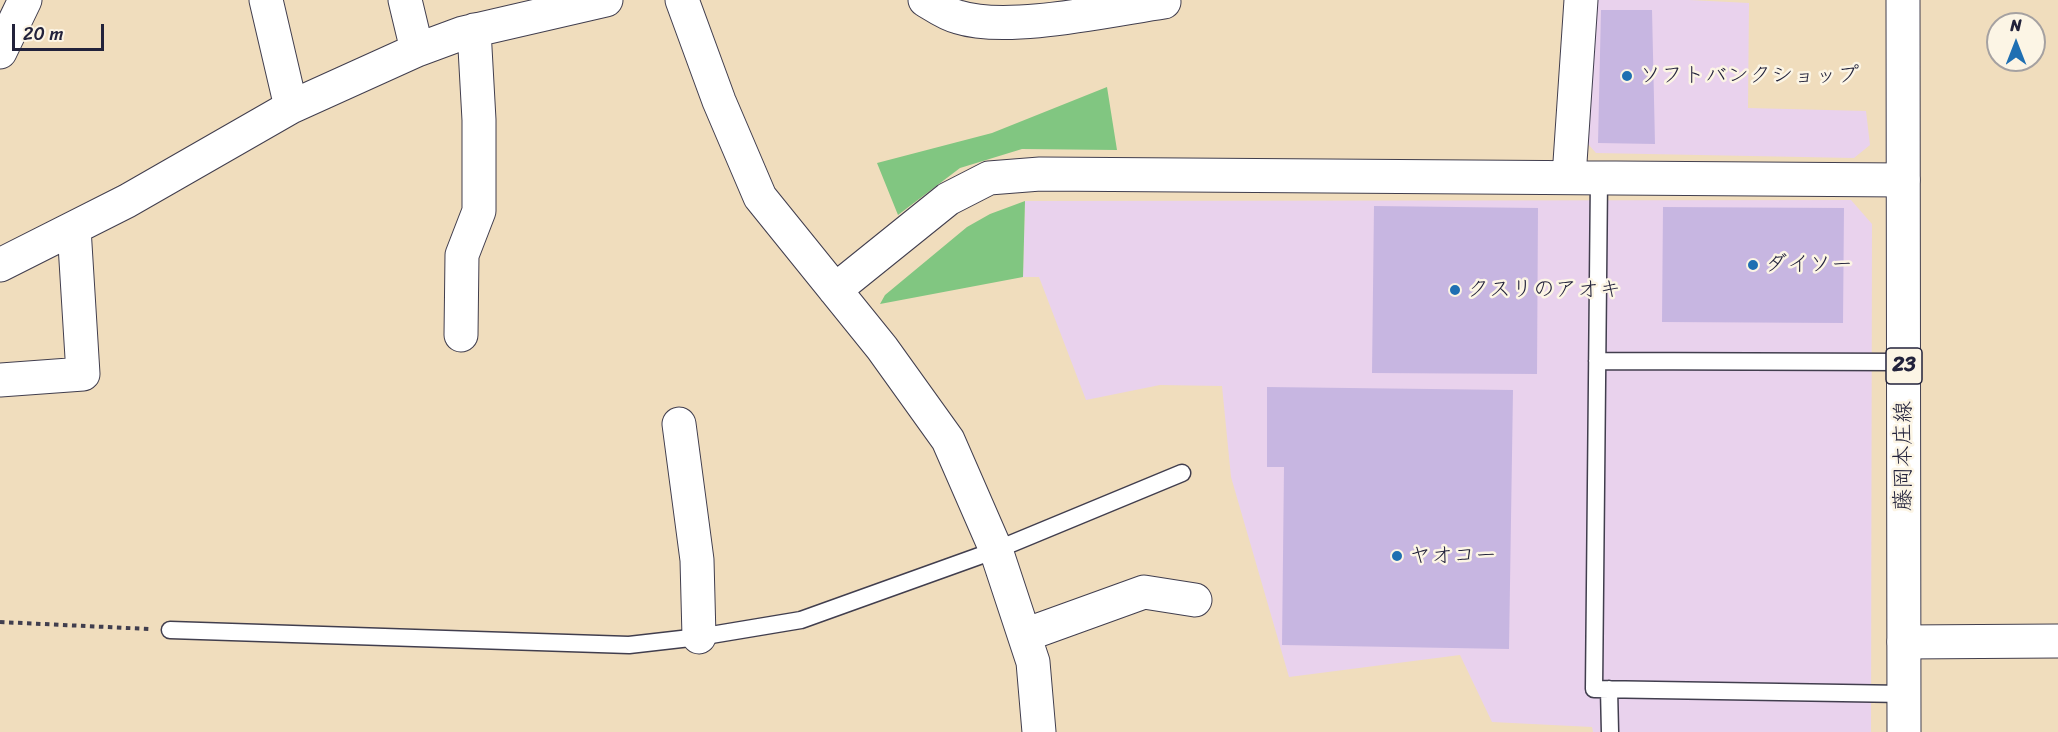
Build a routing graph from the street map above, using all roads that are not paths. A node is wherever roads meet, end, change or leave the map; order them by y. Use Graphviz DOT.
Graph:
graph roads {
  1 [pos="25,0"];
  2 [pos="266,0"];
  3 [pos="405,0"];
  4 [pos="606,0"];
  5 [pos="682,0"];
  6 [pos="925,0"];
  7 [pos="1581,0"];
  8 [pos="1903,0"];
  9 [pos="1164,2"];
  10 [pos="474,30"];
  11 [pos="417,50"];
  12 [pos="0,52"];
  13 [pos="291,107"];
  14 [pos="1584,178"];
  15 [pos="1903,180"];
  16 [pos="74,228"];
  17 [pos="0,265"];
  18 [pos="835,290"];
  19 [pos="461,335"];
  20 [pos="1597,361"];
  21 [pos="1904,362"];
  22 [pos="0,380"];
  23 [pos="680,424"];
  24 [pos="1182,473"];
  25 [pos="996,550"];
  26 [pos="1195,600"];
  27 [pos="170,630"];
  28 [pos="1025,635"];
  29 [pos="699,637"];
  30 [pos="2058,641"];
  31 [pos="1904,642"];
  32 [pos="1609,689"];
  33 [pos="1904,694"];
  34 [pos="1040,732"];
  35 [pos="1610,732"];
  36 [pos="1904,732"];
  1 -- 12 [label="street"];
  2 -- 13 [label="street"];
  3 -- 11 [label="street"];
  4 -- 10 [label="street"];
  5 -- 18 [label="street"];
  6 -- 9 [label="street"];
  7 -- 14 [label="street"];
  8 -- 15 [label="street, 藤岡本庄線 / 23"];
  10 -- 11 [label="street"];
  10 -- 19 [label="street"];
  11 -- 13 [label="street"];
  13 -- 16 [label="street"];
  14 -- 15 [label="street"];
  14 -- 18 [label="street"];
  14 -- 20 [label="lane"];
  15 -- 21 [label="street, 藤岡本庄線 / 23"];
  16 -- 17 [label="street"];
  16 -- 22 [label="street"];
  18 -- 25 [label="street"];
  20 -- 21 [label="lane"];
  20 -- 32 [label="lane"];
  21 -- 31 [label="street, 藤岡本庄線 / 23"];
  23 -- 29 [label="street"];
  24 -- 25 [label="lane"];
  25 -- 28 [label="street"];
  25 -- 29 [label="lane"];
  26 -- 28 [label="street"];
  27 -- 29 [label="lane"];
  28 -- 34 [label="street"];
  30 -- 31 [label="street"];
  31 -- 33 [label="street, 藤岡本庄線 / 23"];
  32 -- 33 [label="lane"];
  32 -- 35 [label="lane"];
  33 -- 36 [label="street, 藤岡本庄線 / 23"];
}
